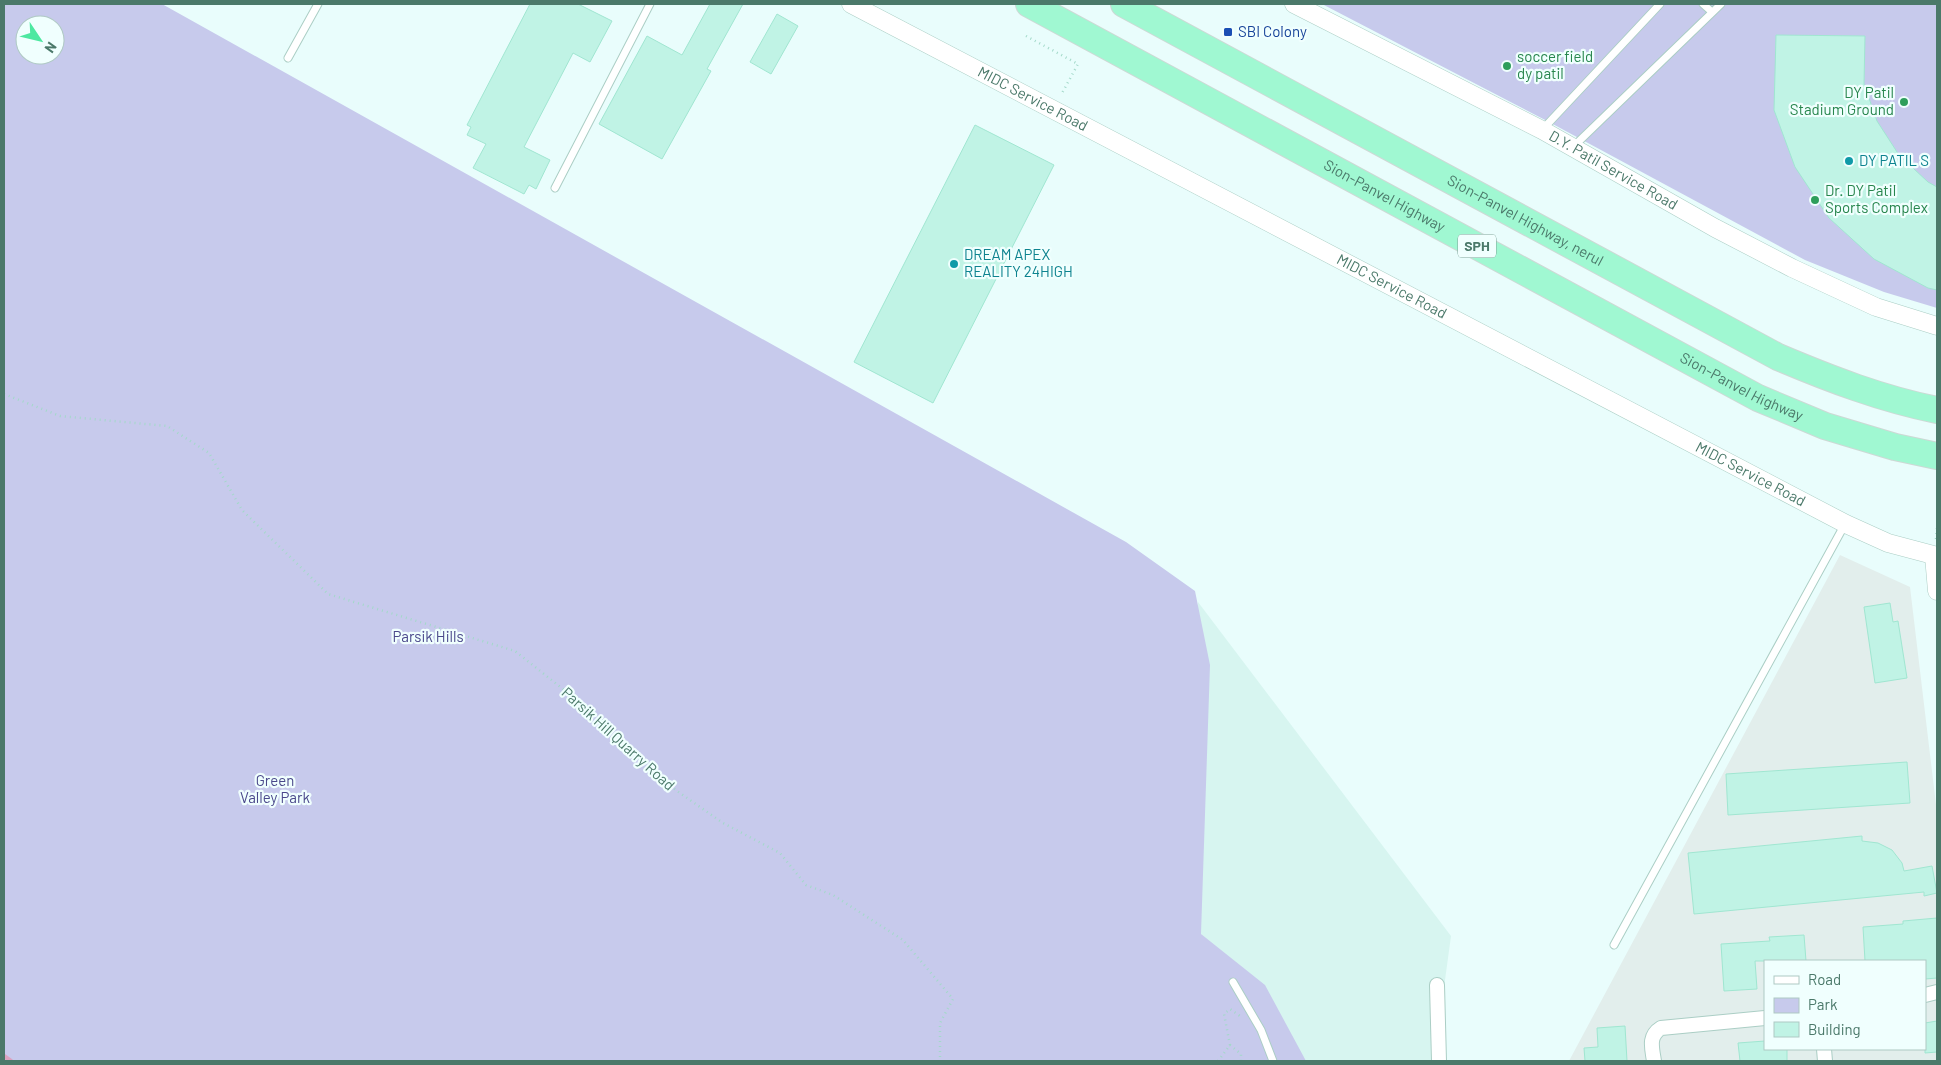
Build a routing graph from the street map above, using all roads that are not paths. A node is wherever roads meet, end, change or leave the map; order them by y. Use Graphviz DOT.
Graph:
graph roads {
  1 [pos="318,4"];
  2 [pos="650,4"];
  3 [pos="852,4"];
  4 [pos="1029,4"];
  5 [pos="1124,4"];
  6 [pos="1294,4"];
  7 [pos="1660,4"];
  8 [pos="1703,4"];
  9 [pos="1721,4"];
  10 [pos="1712,12"];
  11 [pos="288,58"];
  12 [pos="1542,130"];
  13 [pos="1572,147"];
  14 [pos="555,188"];
  15 [pos="1937,326"];
  16 [pos="1937,410"];
  17 [pos="1937,456"];
  18 [pos="1846,524"];
  19 [pos="1935,556"];
  20 [pos="1937,591"];
  21 [pos="1614,945"];
  22 [pos="1232,982"];
  23 [pos="1437,985"];
  24 [pos="1764,1018"];
  25 [pos="1274,1061"];
  26 [pos="1439,1061"];
  27 [pos="1654,1061"];
  1 -- 11 [label="lane"];
  2 -- 14 [label="lane"];
  3 -- 18 [label="street, MIDC Service Road"];
  4 -- 17 [label="highway, Sion-Panvel Highway / SPH"];
  5 -- 16 [label="highway, Sion-Panvel Highway, nerul"];
  6 -- 12 [label="street, D.Y. Patil Service Road"];
  7 -- 12 [label="lane"];
  8 -- 10 [label="lane"];
  9 -- 10 [label="lane"];
  10 -- 13 [label="lane"];
  12 -- 13 [label="street, D.Y. Patil Service Road"];
  13 -- 15 [label="street, D.Y. Patil Service Road"];
  18 -- 19 [label="street, MIDC Service Road"];
  18 -- 21 [label="lane"];
  19 -- 20 [label="street"];
  22 -- 25 [label="lane"];
  23 -- 26 [label="street"];
  24 -- 27 [label="street"];
}
